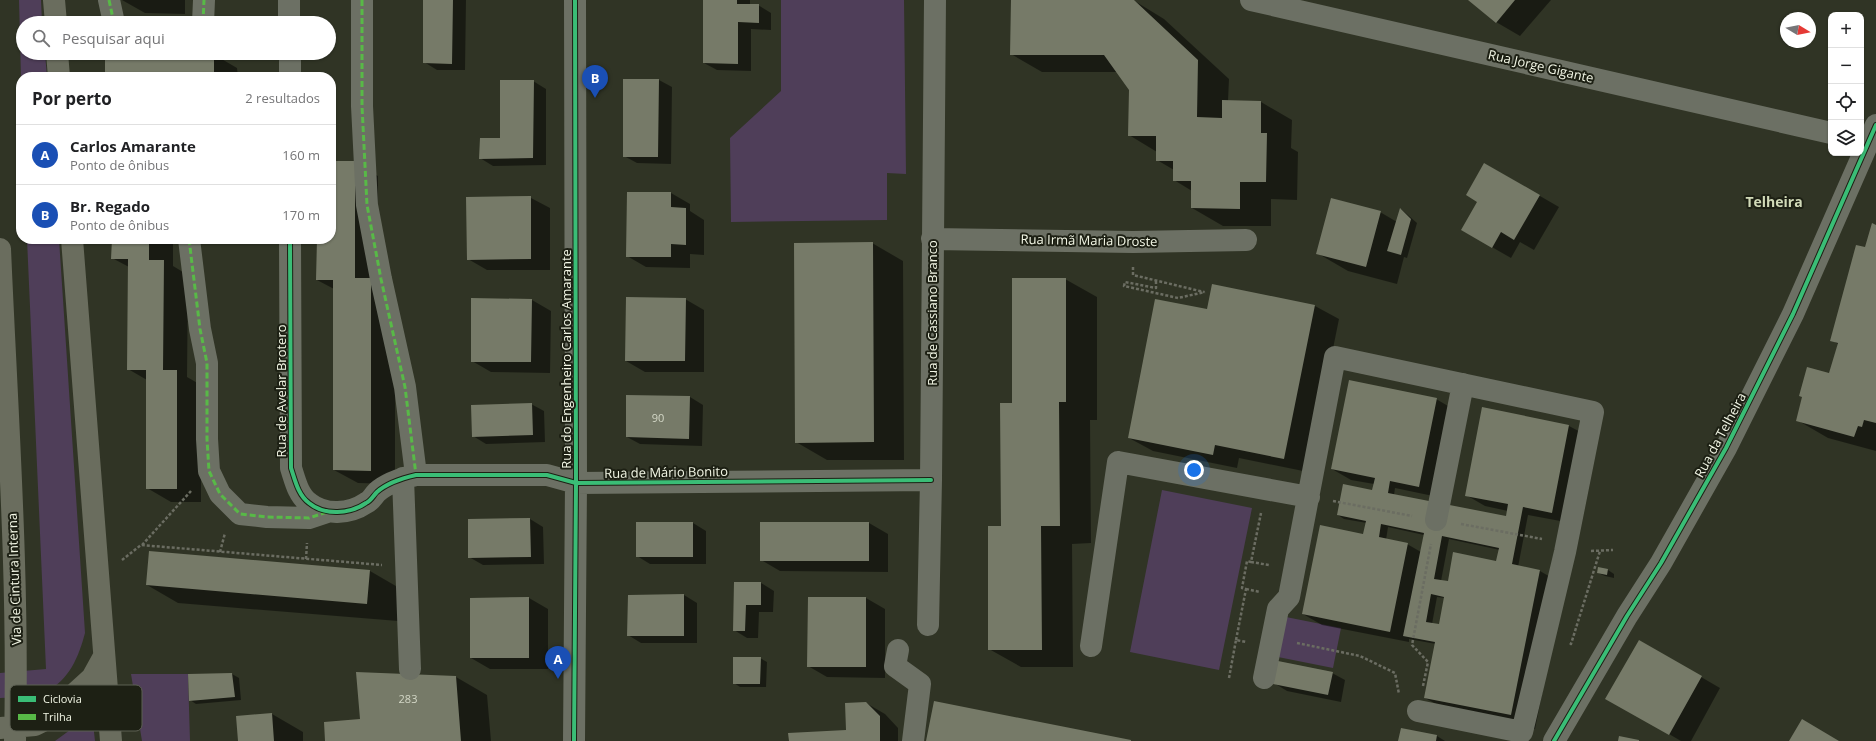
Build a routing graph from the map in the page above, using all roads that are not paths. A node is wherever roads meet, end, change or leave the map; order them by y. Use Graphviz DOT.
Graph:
graph roads {
  1 [pos="54,0"];
  2 [pos="109,0"];
  3 [pos="204,0"];
  4 [pos="289,0"];
  5 [pos="362,0"];
  6 [pos="575,0"];
  7 [pos="935,0"];
  8 [pos="1251,0"];
  9 [pos="55,16"];
  10 [pos="112,16"];
  11 [pos="203,16"];
  12 [pos="289,16"];
  13 [pos="58,60"];
  14 [pos="290,60"];
  15 [pos="59,72"];
  16 [pos="290,72"];
  17 [pos="1828,131"];
  18 [pos="1869,135"];
  19 [pos="932,239"];
  20 [pos="1246,240"];
  21 [pos="72,244"];
  22 [pos="190,244"];
  23 [pos="290,244"];
  24 [pos="0,249"];
  25 [pos="1463,384"];
  26 [pos="410,477"];
  27 [pos="931,480"];
  28 [pos="576,483"];
  29 [pos="1309,497"];
  30 [pos="327,512"];
  31 [pos="1436,520"];
  32 [pos="928,625"];
  33 [pos="1091,646"];
  34 [pos="898,650"];
  35 [pos="103,658"];
  36 [pos="410,669"];
  37 [pos="1264,678"];
  38 [pos="16,685"];
  39 [pos="84,685"];
  40 [pos="105,685"];
  41 [pos="1418,711"];
  42 [pos="10,727"];
  43 [pos="0,728"];
  44 [pos="109,731"];
  45 [pos="110,741"];
  46 [pos="574,741"];
  47 [pos="913,741"];
  48 [pos="1554,741"];
  1 -- 9 [label="highway"];
  2 -- 10 [label="street"];
  3 -- 11 [label="street"];
  4 -- 12 [label="street"];
  5 -- 26 [label="street"];
  6 -- 28 [label="street, Rua do Engenheiro Carlos Amarante"];
  7 -- 19 [label="street, Rua de Cassiano Branco"];
  8 -- 17 [label="street, Rua Jorge Gigante"];
  13 -- 15 [label="highway"];
  14 -- 16 [label="street"];
  18 -- 48 [label="street, Rua da Telheira"];
  19 -- 20 [label="street, Rua Irmã Maria Droste"];
  19 -- 27 [label="street, Rua de Cassiano Branco"];
  21 -- 35 [label="highway"];
  22 -- 30 [label="street"];
  23 -- 30 [label="street, Rua de Avelar Brotero"];
  24 -- 38 [label="highway, Via de Cintura Interna"];
  25 -- 29 [label="street"];
  25 -- 31 [label="street"];
  25 -- 41 [label="street"];
  26 -- 28 [label="street, Rua de Mário Bonito"];
  26 -- 30 [label="street, Rua de Avelar Brotero"];
  26 -- 36 [label="street"];
  27 -- 28 [label="street, Rua de Mário Bonito"];
  27 -- 32 [label="street, Rua de Cassiano Branco"];
  28 -- 46 [label="street, Rua do Engenheiro Carlos Amarante"];
  29 -- 33 [label="street"];
  29 -- 37 [label="street"];
  34 -- 47 [label="street"];
  35 -- 39 [label="highway"];
  35 -- 40 [label="highway"];
  42 -- 43 [label="highway"];
  44 -- 45 [label="highway"];
}
